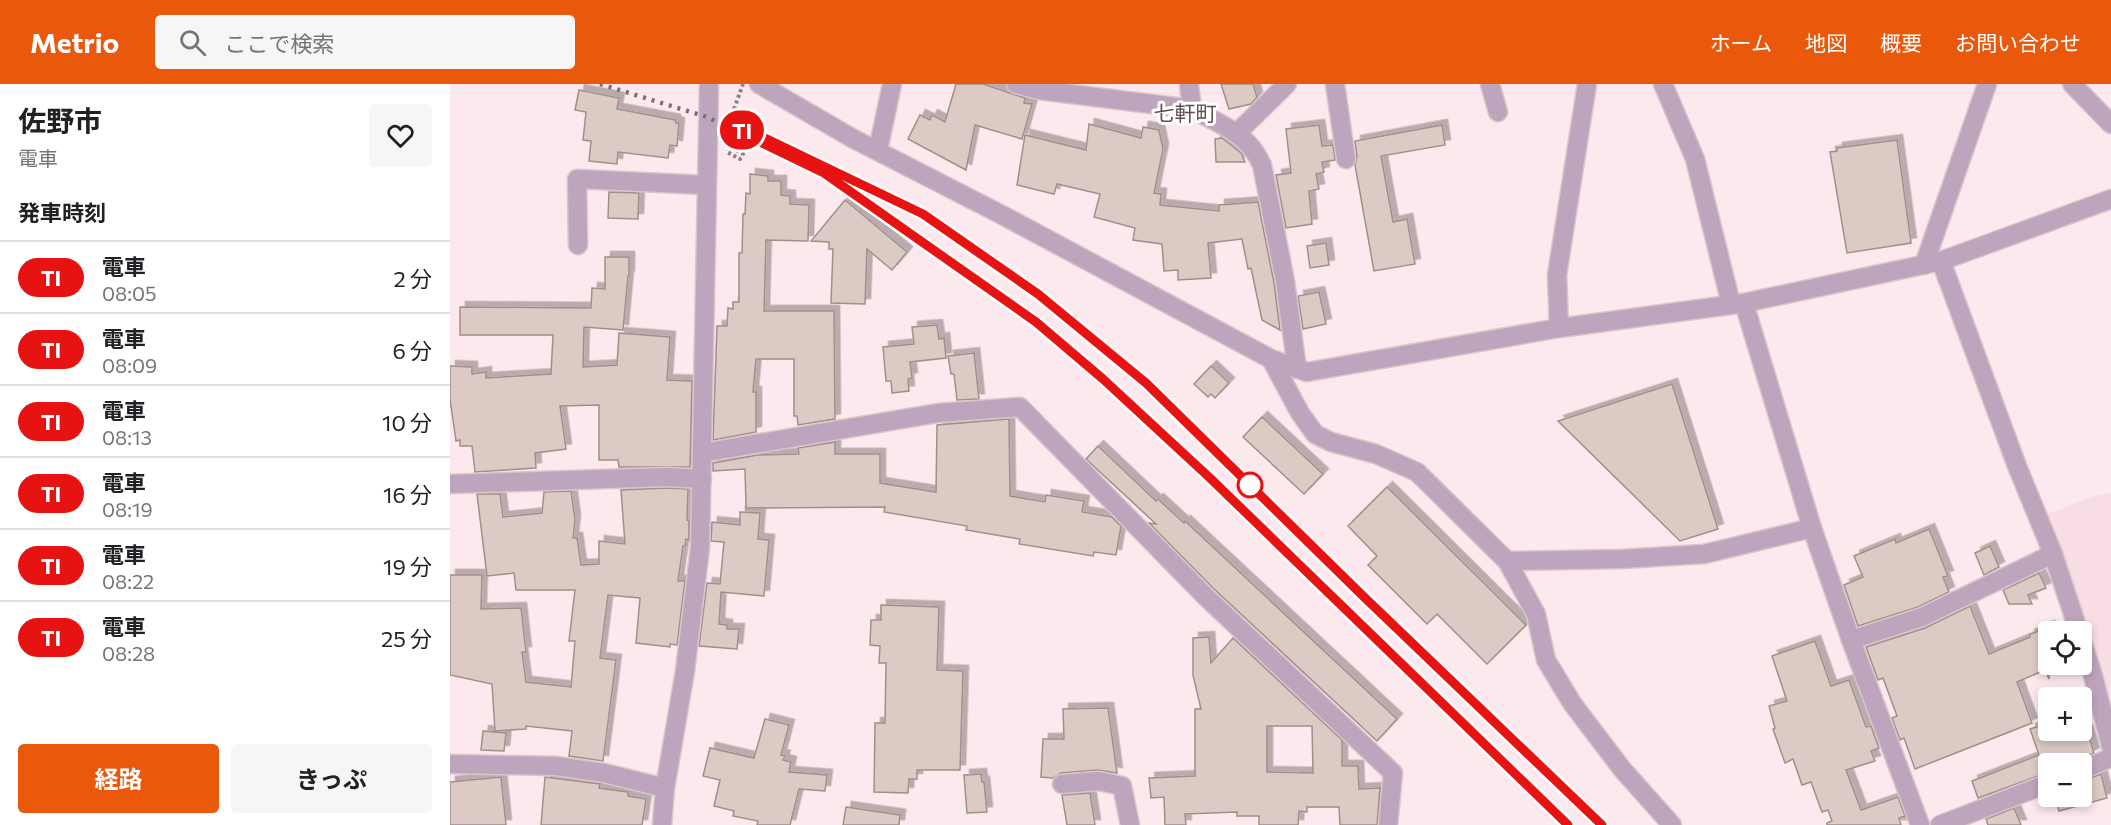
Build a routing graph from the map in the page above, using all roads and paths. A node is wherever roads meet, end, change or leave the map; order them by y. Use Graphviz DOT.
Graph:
graph roads {
  1 [pos="709,84"];
  2 [pos="743,84"];
  3 [pos="759,84"];
  4 [pos="892,84"];
  5 [pos="1017,84"];
  6 [pos="1189,84"];
  7 [pos="1287,84"];
  8 [pos="1335,84"];
  9 [pos="1490,84"];
  10 [pos="1587,84"];
  11 [pos="1663,84"];
  12 [pos="1987,84"];
  13 [pos="2072,84"];
  14 [pos="1192,109"];
  15 [pos="1498,112"];
  16 [pos="2111,124"];
  17 [pos="1237,133"];
  18 [pos="723,150"];
  19 [pos="878,150"];
  20 [pos="1346,159"];
  21 [pos="706,185"];
  22 [pos="2111,200"];
  23 [pos="578,245"];
  24 [pos="1932,263"];
  25 [pos="1737,304"];
  26 [pos="1559,328"];
  27 [pos="1271,359"];
  28 [pos="1297,369"];
  29 [pos="702,453"];
  30 [pos="702,479"];
  31 [pos="450,484"];
  32 [pos="1812,528"];
  33 [pos="2053,554"];
  34 [pos="1507,561"];
  35 [pos="2075,621"];
  36 [pos="1851,640"];
  37 [pos="2092,672"];
  38 [pos="2111,746"];
  39 [pos="2111,754"];
  40 [pos="450,764"];
  41 [pos="2092,766"];
  42 [pos="1062,784"];
  43 [pos="2038,787"];
  44 [pos="665,788"];
  45 [pos="662,825"];
  46 [pos="1130,825"];
  47 [pos="1388,825"];
  48 [pos="1672,825"];
  49 [pos="1920,825"];
  50 [pos="1940,825"];
  1 -- 21 [label="street"];
  2 -- 18 [label="path, bridge"];
  3 -- 19 [label="street"];
  4 -- 19 [label="street"];
  5 -- 14 [label="street"];
  6 -- 14 [label="street"];
  7 -- 17 [label="street"];
  8 -- 20 [label="street"];
  9 -- 15 [label="street"];
  10 -- 26 [label="street"];
  11 -- 25 [label="street"];
  12 -- 24 [label="street"];
  13 -- 16 [label="street"];
  14 -- 17 [label="street"];
  17 -- 28 [label="street"];
  19 -- 27 [label="street"];
  21 -- 23 [label="street"];
  21 -- 29 [label="street"];
  22 -- 24 [label="street"];
  24 -- 25 [label="street"];
  24 -- 33 [label="street"];
  25 -- 26 [label="street"];
  25 -- 32 [label="street"];
  26 -- 28 [label="street"];
  27 -- 28 [label="street"];
  27 -- 34 [label="street"];
  29 -- 30 [label="street"];
  29 -- 47 [label="street"];
  30 -- 31 [label="street"];
  30 -- 44 [label="street"];
  32 -- 34 [label="street"];
  32 -- 36 [label="street"];
  33 -- 35 [label="street"];
  33 -- 36 [label="street"];
  34 -- 48 [label="street"];
  36 -- 49 [label="street"];
  37 -- 38 [label="street"];
  39 -- 41 [label="street"];
  40 -- 44 [label="street"];
  42 -- 46 [label="street"];
  43 -- 50 [label="street"];
  44 -- 45 [label="street"];
}
